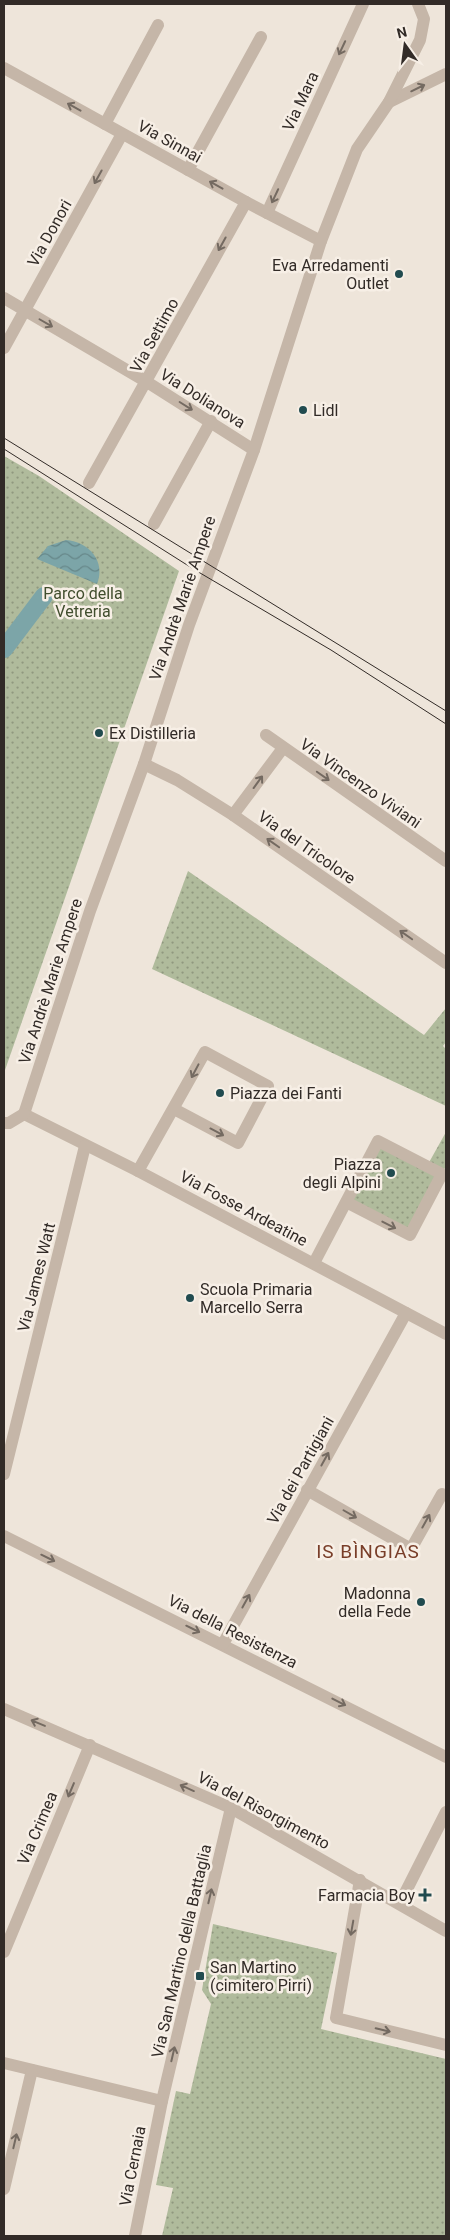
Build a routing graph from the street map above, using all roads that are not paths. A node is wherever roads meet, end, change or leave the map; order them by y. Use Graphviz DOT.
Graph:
graph roads {
  1 [pos="363,4"];
  2 [pos="418,4"];
  3 [pos="158,24"];
  4 [pos="261,37"];
  5 [pos="4,68"];
  6 [pos="446,74"];
  7 [pos="389,102"];
  8 [pos="105,124"];
  9 [pos="122,134"];
  10 [pos="188,170"];
  11 [pos="246,202"];
  12 [pos="267,213"];
  13 [pos="321,241"];
  14 [pos="4,298"];
  15 [pos="25,310"];
  16 [pos="4,348"];
  17 [pos="147,382"];
  18 [pos="211,421"];
  19 [pos="254,450"];
  20 [pos="89,483"];
  21 [pos="154,524"];
  22 [pos="266,735"];
  23 [pos="283,748"];
  24 [pos="144,764"];
  25 [pos="233,815"];
  26 [pos="446,861"];
  27 [pos="446,963"];
  28 [pos="174,1109"];
  29 [pos="24,1114"];
  30 [pos="4,1124"];
  31 [pos="85,1146"];
  32 [pos="444,1170"];
  33 [pos="138,1171"];
  34 [pos="346,1202"];
  35 [pos="314,1263"];
  36 [pos="406,1313"];
  37 [pos="446,1334"];
  38 [pos="4,1474"];
  39 [pos="307,1490"];
  40 [pos="445,1491"];
  41 [pos="4,1536"];
  42 [pos="223,1644"];
  43 [pos="4,1709"];
  44 [pos="90,1745"];
  45 [pos="446,1757"];
  46 [pos="232,1808"];
  47 [pos="446,1812"];
  48 [pos="360,1880"];
  49 [pos="400,1904"];
  50 [pos="446,1931"];
  51 [pos="4,1952"];
  52 [pos="446,2045"];
  53 [pos="4,2063"];
  54 [pos="32,2070"];
  55 [pos="162,2101"];
  56 [pos="4,2189"];
  57 [pos="135,2236"];
  1 -- 12 [label="street, Via Mara, one-way"];
  2 -- 7 [label="street, Via Andrè Marie Ampere"];
  3 -- 8 [label="street"];
  4 -- 10 [label="street"];
  8 -- 5 [label="street, Via Sinnai, one-way"];
  7 -- 6 [label="street, Via Andrè Marie Ampere, one-way"];
  7 -- 13 [label="street, Via Andrè Marie Ampere"];
  8 -- 9 [label="street, Via Sinnai"];
  9 -- 10 [label="street, Via Sinnai"];
  9 -- 15 [label="street, Via Donori, one-way"];
  11 -- 10 [label="street, Via Sinnai, one-way"];
  11 -- 12 [label="street, Via Sinnai"];
  11 -- 17 [label="street, Via Settimo, one-way"];
  12 -- 13 [label="street, Via Sinnai"];
  13 -- 19 [label="street, Via Andrè Marie Ampere"];
  14 -- 15 [label="street, Via Dolianova"];
  15 -- 16 [label="street, Via Donori"];
  15 -- 17 [label="street, Via Dolianova, one-way"];
  17 -- 18 [label="street, Via Dolianova, one-way"];
  17 -- 20 [label="street, Via Settimo"];
  18 -- 19 [label="street, Via Dolianova"];
  18 -- 21 [label="street"];
  19 -- 24 [label="street, Via Andrè Marie Ampere"];
  22 -- 23 [label="street, Via Vincenzo Viviani"];
  25 -- 23 [label="street, Via Vincenzo Viviani, one-way"];
  23 -- 26 [label="street, Via Vincenzo Viviani, one-way"];
  24 -- 25 [label="street, Via del Tricolore"];
  24 -- 29 [label="street, Via Andrè Marie Ampere"];
  27 -- 25 [label="street, Via del Tricolore, one-way"];
  28 -- 28 [label="street, one-way"];
  28 -- 33 [label="street"];
  29 -- 30 [label="street"];
  29 -- 31 [label="street, Via Fosse Ardeatine"];
  31 -- 33 [label="street, Via Fosse Ardeatine"];
  31 -- 38 [label="street, Via James Watt"];
  32 -- 34 [label="street"];
  34 -- 32 [label="street, one-way"];
  33 -- 35 [label="street, Via Fosse Ardeatine"];
  34 -- 35 [label="street"];
  35 -- 36 [label="street, Via Fosse Ardeatine"];
  36 -- 37 [label="street, Via Fosse Ardeatine"];
  39 -- 36 [label="street, Via dei Partigiani, one-way"];
  39 -- 40 [label="street, one-way"];
  42 -- 39 [label="street, Via dei Partigiani, one-way"];
  41 -- 42 [label="street, Via della Resistenza, one-way"];
  42 -- 45 [label="street, Via della Resistenza, one-way"];
  44 -- 43 [label="street, Via del Risorgimento, one-way"];
  46 -- 44 [label="street, Via del Risorgimento, one-way"];
  44 -- 51 [label="street, Via Crimea, one-way"];
  46 -- 48 [label="street, Via del Risorgimento"];
  55 -- 46 [label="street, Via San Martino della Battaglia, one-way"];
  47 -- 49 [label="street"];
  48 -- 49 [label="street, Via del Risorgimento"];
  48 -- 52 [label="street, one-way"];
  49 -- 50 [label="street, Via del Risorgimento"];
  53 -- 54 [label="street"];
  54 -- 55 [label="street"];
  56 -- 54 [label="street, one-way"];
  55 -- 57 [label="street, Via Cernaia"];
}
